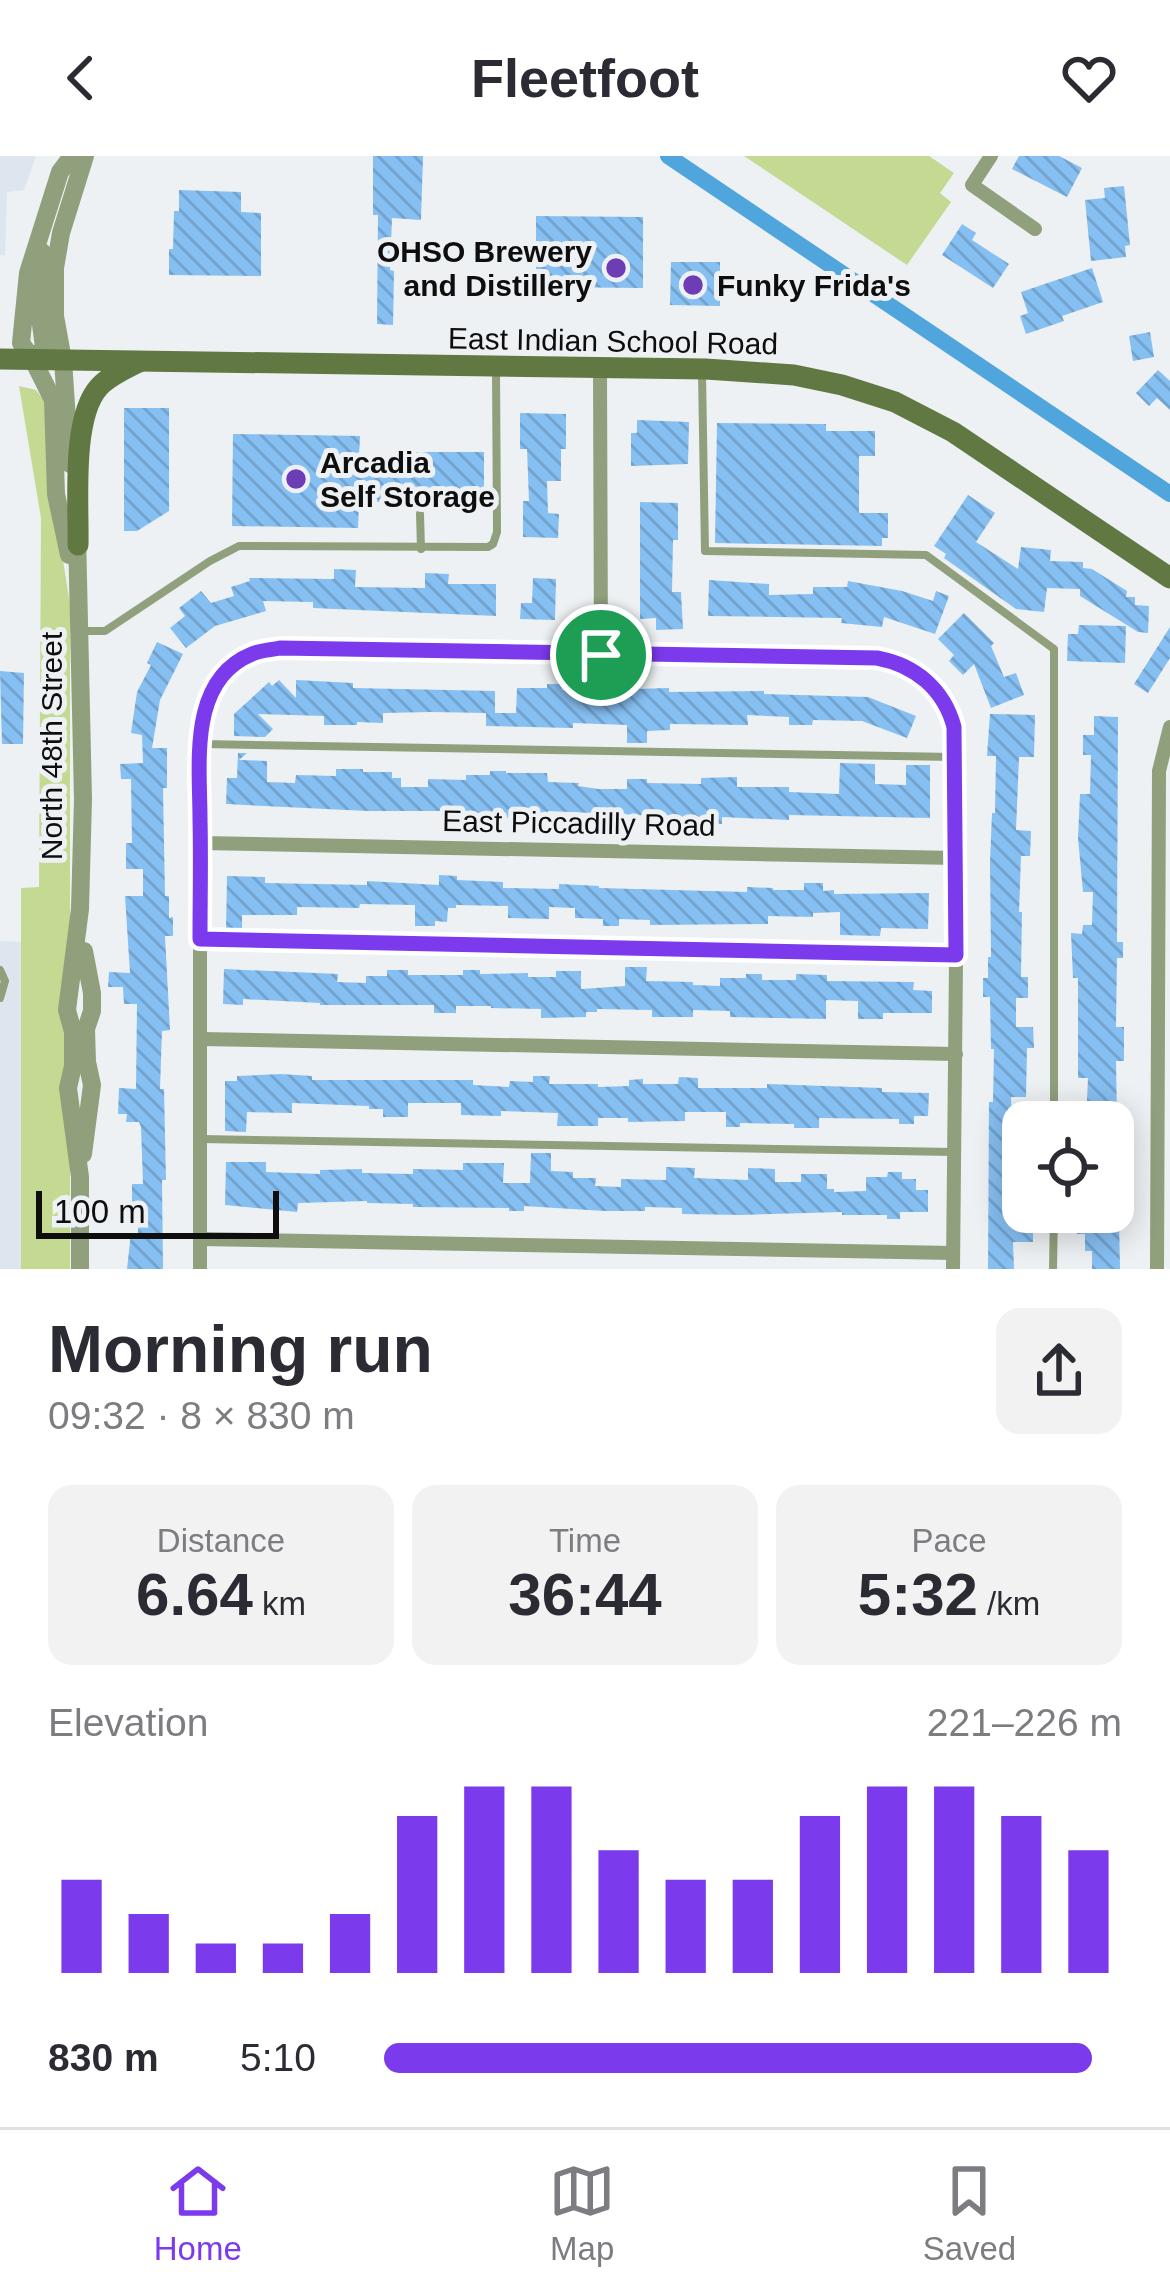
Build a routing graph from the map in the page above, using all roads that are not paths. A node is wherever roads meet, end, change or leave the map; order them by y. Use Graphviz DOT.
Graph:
graph roads {
  1 [pos="73,156"];
  2 [pos="85,156"];
  3 [pos="991,156"];
  4 [pos="1035,229"];
  5 [pos="0,359"];
  6 [pos="33,359"];
  7 [pos="64,360"];
  8 [pos="139,362"];
  9 [pos="496,367"];
  10 [pos="600,368"];
  11 [pos="702,369"];
  12 [pos="420,514"];
  13 [pos="78,544"];
  14 [pos="421,549"];
  15 [pos="1170,578"];
  16 [pos="78,583"];
  17 [pos="81,631"];
  18 [pos="601,655"];
  19 [pos="1170,727"];
  20 [pos="200,744"];
  21 [pos="955,757"];
  22 [pos="200,843"];
  23 [pos="957,858"];
  24 [pos="200,939"];
  25 [pos="956,955"];
  26 [pos="0,970"];
  27 [pos="0,998"];
  28 [pos="200,1039"];
  29 [pos="956,1054"];
  30 [pos="1054,1101"];
  31 [pos="200,1139"];
  32 [pos="956,1152"];
  33 [pos="1054,1233"];
  34 [pos="200,1239"];
  35 [pos="953,1261"];
  36 [pos="80,1269"];
  37 [pos="200,1269"];
  38 [pos="1054,1269"];
  39 [pos="1157,1269"];
  1 -- 6 [label="street"];
  2 -- 7 [label="street, North 48th Street"];
  3 -- 4 [label="street"];
  5 -- 6 [label="main road, East Indian School Road"];
  6 -- 7 [label="main road, East Indian School Road"];
  6 -- 16 [label="street, North 48th Street"];
  7 -- 8 [label="main road, East Indian School Road"];
  7 -- 13 [label="street, North 48th Street"];
  8 -- 9 [label="main road, East Indian School Road"];
  8 -- 13 [label="main road"];
  9 -- 10 [label="main road, East Indian School Road"];
  9 -- 14 [label="lane"];
  10 -- 11 [label="main road, East Indian School Road"];
  10 -- 18 [label="street"];
  11 -- 15 [label="main road, East Indian School Road"];
  11 -- 30 [label="lane"];
  12 -- 14 [label="lane"];
  13 -- 16 [label="street, North 48th Street"];
  14 -- 17 [label="lane"];
  16 -- 17 [label="street, North 48th Street"];
  17 -- 36 [label="street, North 48th Street"];
  18 -- 20 [label="street"];
  18 -- 21 [label="street"];
  19 -- 39 [label="street"];
  20 -- 21 [label="lane"];
  20 -- 22 [label="street"];
  21 -- 23 [label="street"];
  22 -- 23 [label="street, East Piccadilly Road"];
  22 -- 24 [label="street"];
  23 -- 25 [label="street"];
  24 -- 25 [label="lane"];
  24 -- 28 [label="street"];
  25 -- 29 [label="street"];
  26 -- 27 [label="lane"];
  28 -- 29 [label="street"];
  28 -- 31 [label="street"];
  29 -- 32 [label="street"];
  31 -- 32 [label="lane"];
  31 -- 34 [label="street"];
  32 -- 35 [label="street"];
  33 -- 38 [label="lane"];
  34 -- 35 [label="street"];
  34 -- 37 [label="street"];
}
